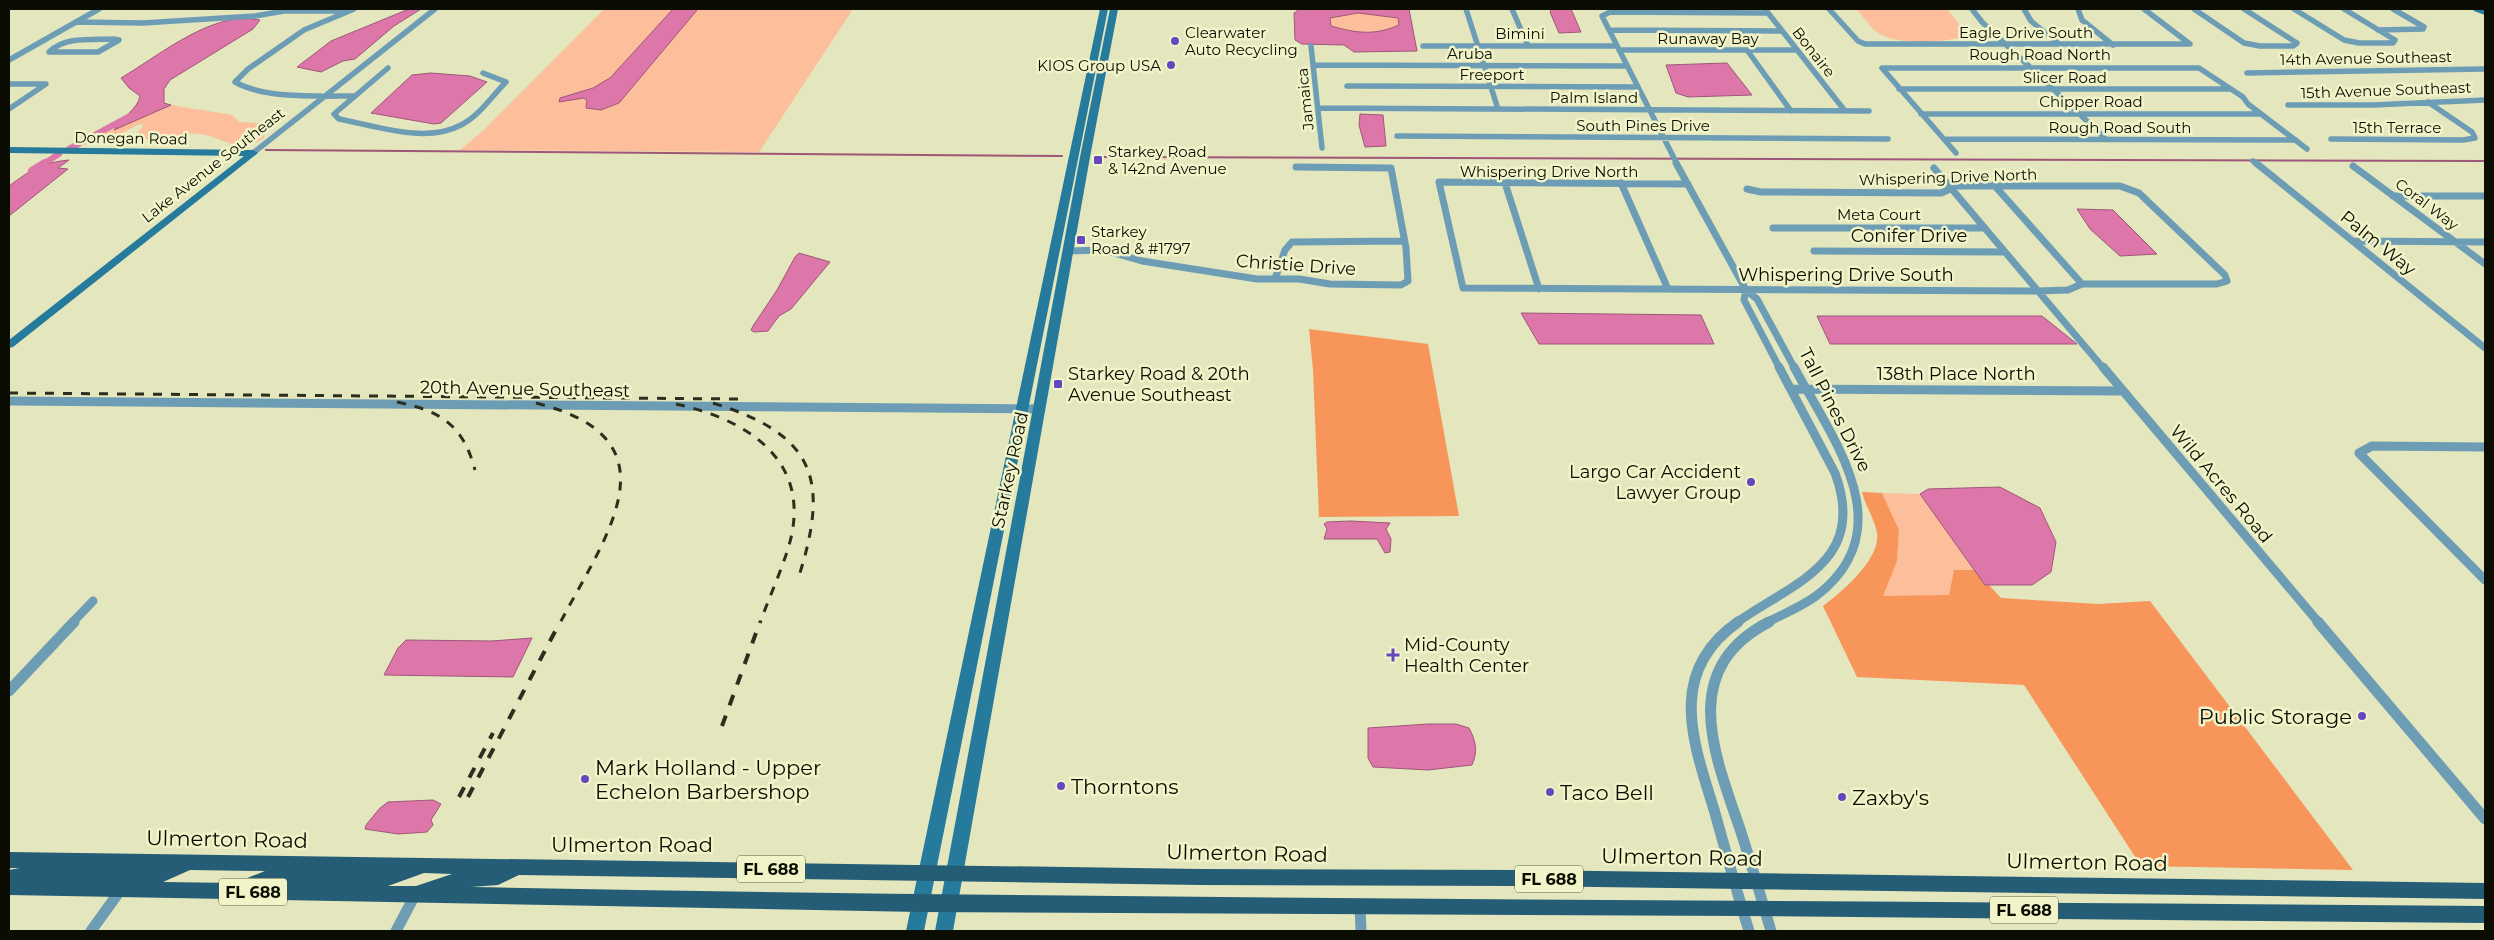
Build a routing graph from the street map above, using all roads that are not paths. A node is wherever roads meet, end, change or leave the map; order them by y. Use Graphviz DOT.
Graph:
graph roads {
  1 [pos="99,9"];
  2 [pos="354,9"];
  3 [pos="436,9"];
  4 [pos="1104,9"];
  5 [pos="1114,9"];
  6 [pos="1466,9"];
  7 [pos="1512,9"];
  8 [pos="1829,9"];
  9 [pos="1972,9"];
  10 [pos="2024,9"];
  11 [pos="2078,9"];
  12 [pos="2144,9"];
  13 [pos="2194,9"];
  14 [pos="2244,9"];
  15 [pos="2294,9"];
  16 [pos="2344,9"];
  17 [pos="2392,9"];
  18 [pos="2478,9"];
  19 [pos="1654,10"];
  20 [pos="347,11"];
  21 [pos="1766,11"];
  22 [pos="2485,13"];
  23 [pos="76,22"];
  24 [pos="1609,30"];
  25 [pos="2378,30"];
  26 [pos="1782,31"];
  27 [pos="2393,43"];
  28 [pos="2005,44"];
  29 [pos="2059,44"];
  30 [pos="2113,45"];
  31 [pos="33,46"];
  32 [pos="55,46"];
  33 [pos="1311,46"];
  34 [pos="1423,46"];
  35 [pos="1478,46"];
  36 [pos="1528,46"];
  37 [pos="1618,48"];
  38 [pos="1747,50"];
  39 [pos="1797,50"];
  40 [pos="9,60"];
  41 [pos="1313,65"];
  42 [pos="1484,66"];
  43 [pos="1627,66"];
  44 [pos="2029,67"];
  45 [pos="388,68"];
  46 [pos="2485,69"];
  47 [pos="483,73"];
  48 [pos="2247,73"];
  49 [pos="10,85"];
  50 [pos="1347,86"];
  51 [pos="1490,87"];
  52 [pos="1638,88"];
  53 [pos="1899,89"];
  54 [pos="2231,89"];
  55 [pos="2054,90"];
  56 [pos="326,96"];
  57 [pos="353,96"];
  58 [pos="2485,100"];
  59 [pos="2428,102"];
  60 [pos="2288,105"];
  61 [pos="1319,108"];
  62 [pos="9,109"];
  63 [pos="1498,109"];
  64 [pos="1649,110"];
  65 [pos="1791,111"];
  66 [pos="1845,111"];
  67 [pos="1868,111"];
  68 [pos="1921,114"];
  69 [pos="2080,114"];
  70 [pos="2260,114"];
  71 [pos="1397,136"];
  72 [pos="1662,138"];
  73 [pos="1888,139"];
  74 [pos="1944,139"];
  75 [pos="2106,139"];
  76 [pos="2331,139"];
  77 [pos="2296,140"];
  78 [pos="1322,148"];
  79 [pos="2307,149"];
  80 [pos="9,150"];
  81 [pos="253,153"];
  82 [pos="1956,153"];
  83 [pos="2253,161"];
  84 [pos="2353,166"];
  85 [pos="1296,167"];
  86 [pos="1934,168"];
  87 [pos="1505,183"];
  88 [pos="1621,184"];
  89 [pos="1688,184"];
  90 [pos="1994,185"];
  91 [pos="1747,189"];
  92 [pos="1951,189"];
  93 [pos="2393,196"];
  94 [pos="2485,196"];
  95 [pos="1773,228"];
  96 [pos="1984,228"];
  97 [pos="1404,241"];
  98 [pos="2353,241"];
  99 [pos="2455,242"];
  100 [pos="2485,242"];
  101 [pos="1068,251"];
  102 [pos="1814,251"];
  103 [pos="2005,252"];
  104 [pos="2485,264"];
  105 [pos="1275,279"];
  106 [pos="2227,281"];
  107 [pos="2082,284"];
  108 [pos="1463,288"];
  109 [pos="1539,288"];
  110 [pos="1668,289"];
  111 [pos="1746,290"];
  112 [pos="2038,291"];
  113 [pos="9,344"];
  114 [pos="2485,348"];
  115 [pos="1790,389"];
  116 [pos="1806,390"];
  117 [pos="2121,391"];
  118 [pos="9,401"];
  119 [pos="1022,409"];
  120 [pos="1040,409"];
  121 [pos="2485,447"];
  122 [pos="2485,580"];
  123 [pos="93,601"];
  124 [pos="9,691"];
  125 [pos="2485,820"];
  126 [pos="9,860"];
  127 [pos="191,862"];
  128 [pos="427,865"];
  129 [pos="516,867"];
  130 [pos="927,872"];
  131 [pos="955,872"];
  132 [pos="9,878"];
  133 [pos="1734,882"];
  134 [pos="1757,882"];
  135 [pos="9,887"];
  136 [pos="122,888"];
  137 [pos="230,891"];
  138 [pos="2485,891"];
  139 [pos="415,895"];
  140 [pos="920,904"];
  141 [pos="950,904"];
  142 [pos="1360,906"];
  143 [pos="1742,908"];
  144 [pos="1763,908"];
  145 [pos="2485,915"];
  146 [pos="91,931"];
  147 [pos="396,931"];
  148 [pos="915,931"];
  149 [pos="944,931"];
  150 [pos="1362,931"];
  151 [pos="1749,931"];
  152 [pos="1771,931"];
  1 -- 23 [label="street"];
  2 -- 20 [label="street"];
  3 -- 56 [label="street, Lake Avenue Southeast"];
  4 -- 119 [label="main road, Starkey Road"];
  5 -- 101 [label="main road, Starkey Road"];
  6 -- 35 [label="street"];
  7 -- 36 [label="street"];
  8 -- 28 [label="street, Eagle Drive South"];
  9 -- 28 [label="street"];
  10 -- 29 [label="street"];
  11 -- 30 [label="street"];
  12 -- 30 [label="street, Eagle Drive South"];
  13 -- 14 [label="street"];
  15 -- 27 [label="street"];
  16 -- 25 [label="street"];
  17 -- 25 [label="street"];
  18 -- 22 [label="main road"];
  19 -- 21 [label="street"];
  19 -- 24 [label="street"];
  20 -- 23 [label="street"];
  20 -- 56 [label="street"];
  21 -- 26 [label="street, Bonaire"];
  23 -- 31 [label="street"];
  24 -- 26 [label="street"];
  24 -- 37 [label="street, Tall Pines Drive"];
  25 -- 27 [label="street"];
  26 -- 39 [label="street, Bonaire"];
  28 -- 29 [label="street, Eagle Drive South"];
  28 -- 44 [label="street"];
  29 -- 30 [label="street, Eagle Drive South"];
  31 -- 32 [label="street"];
  31 -- 40 [label="street"];
  32 -- 32 [label="street"];
  33 -- 41 [label="street, Jamaica"];
  34 -- 35 [label="street, Bimini"];
  35 -- 36 [label="street, Bimini"];
  35 -- 42 [label="street"];
  36 -- 37 [label="street, Bimini"];
  37 -- 38 [label="street, Runaway Bay"];
  37 -- 43 [label="street, Tall Pines Drive"];
  38 -- 39 [label="street, Runaway Bay"];
  38 -- 65 [label="street"];
  39 -- 66 [label="street, Bonaire"];
  41 -- 42 [label="street, Aruba"];
  41 -- 61 [label="street, Jamaica"];
  42 -- 43 [label="street, Aruba"];
  42 -- 51 [label="street"];
  43 -- 52 [label="street, Tall Pines Drive"];
  44 -- 53 [label="street, Rough Road North"];
  44 -- 54 [label="street, Rough Road North"];
  44 -- 55 [label="street"];
  45 -- 57 [label="street"];
  46 -- 48 [label="street, 14th Avenue Southeast"];
  47 -- 57 [label="street"];
  49 -- 62 [label="street"];
  50 -- 51 [label="street, Freeport"];
  51 -- 52 [label="street, Freeport"];
  51 -- 63 [label="street"];
  52 -- 64 [label="street, Tall Pines Drive"];
  53 -- 55 [label="street, Slicer Road"];
  53 -- 68 [label="street"];
  54 -- 55 [label="street, Slicer Road"];
  54 -- 70 [label="street"];
  55 -- 69 [label="street"];
  56 -- 57 [label="street"];
  56 -- 81 [label="street, Lake Avenue Southeast"];
  58 -- 59 [label="street, 15th Avenue Southeast"];
  59 -- 60 [label="street, 15th Avenue Southeast"];
  59 -- 76 [label="street, 15th Terrace"];
  61 -- 63 [label="street, Palm Island"];
  61 -- 78 [label="street, Jamaica"];
  63 -- 64 [label="street, Palm Island"];
  64 -- 65 [label="street, Palm Island"];
  64 -- 72 [label="street, Tall Pines Drive"];
  65 -- 66 [label="street, Palm Island"];
  66 -- 67 [label="street, Palm Island"];
  68 -- 69 [label="street, Chipper Road"];
  68 -- 74 [label="street"];
  69 -- 70 [label="street, Chipper Road"];
  69 -- 75 [label="street"];
  70 -- 77 [label="street"];
  71 -- 72 [label="street, South Pines Drive"];
  72 -- 73 [label="street, South Pines Drive"];
  72 -- 89 [label="street, Tall Pines Drive"];
  74 -- 75 [label="street, Rough Road South"];
  74 -- 82 [label="street"];
  75 -- 77 [label="street, Rough Road South"];
  77 -- 79 [label="street"];
  80 -- 81 [label="main road, Donegan Road"];
  81 -- 113 [label="main road, Lake Avenue Southeast"];
  83 -- 98 [label="street, Palm Way"];
  84 -- 93 [label="street, Coral Way"];
  85 -- 97 [label="street, Christie Drive"];
  86 -- 92 [label="street, Wild Acres Road"];
  87 -- 88 [label="street, Whispering Drive North"];
  87 -- 108 [label="street, Whispering Drive North"];
  87 -- 109 [label="street"];
  88 -- 89 [label="street, Whispering Drive North"];
  88 -- 110 [label="street"];
  89 -- 111 [label="street, Tall Pines Drive"];
  90 -- 92 [label="street, Whispering Drive North"];
  90 -- 106 [label="street, Whispering Drive North"];
  90 -- 107 [label="street"];
  91 -- 92 [label="street, Whispering Drive North"];
  92 -- 96 [label="street, Wild Acres Road"];
  93 -- 94 [label="street"];
  93 -- 99 [label="street, Coral Way"];
  95 -- 96 [label="street, Meta Court"];
  96 -- 103 [label="street, Wild Acres Road"];
  97 -- 105 [label="street"];
  97 -- 105 [label="street, Christie Drive"];
  98 -- 99 [label="street"];
  98 -- 114 [label="street, Palm Way"];
  99 -- 100 [label="street"];
  99 -- 104 [label="street, Coral Way"];
  101 -- 105 [label="street, Christie Drive"];
  101 -- 120 [label="main road, Starkey Road"];
  102 -- 103 [label="street, Conifer Drive"];
  103 -- 112 [label="street, Wild Acres Road"];
  106 -- 107 [label="street, Whispering Drive South"];
  107 -- 112 [label="street, Whispering Drive South"];
  108 -- 109 [label="street, Whispering Drive South"];
  109 -- 110 [label="street, Whispering Drive South"];
  110 -- 111 [label="street, Whispering Drive South"];
  111 -- 112 [label="street, Whispering Drive South"];
  111 -- 115 [label="street, Tall Pines Drive"];
  111 -- 116 [label="street, Tall Pines Drive"];
  112 -- 117 [label="street, Wild Acres Road"];
  115 -- 116 [label="street, 138th Place North"];
  115 -- 133 [label="street, Tall Pines Drive"];
  116 -- 117 [label="street, 138th Place North"];
  116 -- 134 [label="street, Tall Pines Drive"];
  117 -- 125 [label="street, Wild Acres Road"];
  118 -- 119 [label="street, 20th Avenue Southeast"];
  119 -- 120 [label="street, 20th Avenue Southeast"];
  119 -- 130 [label="main road, Starkey Road"];
  120 -- 131 [label="main road, Starkey Road"];
  121 -- 122 [label="street"];
  123 -- 124 [label="street"];
  126 -- 127 [label="main road, Ulmerton Road / FL 688"];
  127 -- 128 [label="main road, Ulmerton Road / FL 688"];
  127 -- 132 [label="main road"];
  128 -- 129 [label="main road, Ulmerton Road / FL 688"];
  128 -- 137 [label="main road"];
  129 -- 130 [label="main road, Ulmerton Road / FL 688"];
  129 -- 139 [label="main road"];
  130 -- 131 [label="main road, Ulmerton Road / FL 688"];
  130 -- 140 [label="main road, Starkey Road"];
  131 -- 133 [label="main road, Ulmerton Road / FL 688"];
  131 -- 141 [label="main road, Starkey Road"];
  133 -- 134 [label="main road, Ulmerton Road / FL 688"];
  133 -- 143 [label="street, Tall Pines Drive"];
  134 -- 138 [label="main road, Ulmerton Road / FL 688"];
  134 -- 144 [label="street, Tall Pines Drive"];
  135 -- 136 [label="main road, FL 688"];
  136 -- 137 [label="main road, FL 688"];
  136 -- 146 [label="street"];
  137 -- 139 [label="main road, FL 688"];
  139 -- 140 [label="main road, FL 688"];
  139 -- 147 [label="street"];
  140 -- 141 [label="main road, FL 688"];
  140 -- 148 [label="main road, Starkey Road"];
  141 -- 142 [label="main road, FL 688"];
  141 -- 149 [label="main road, Starkey Road"];
  142 -- 143 [label="main road, FL 688"];
  142 -- 150 [label="street"];
  143 -- 144 [label="main road, FL 688"];
  143 -- 151 [label="street, Tall Pines Drive"];
  144 -- 145 [label="main road, FL 688"];
  144 -- 152 [label="street, Tall Pines Drive"];
}
